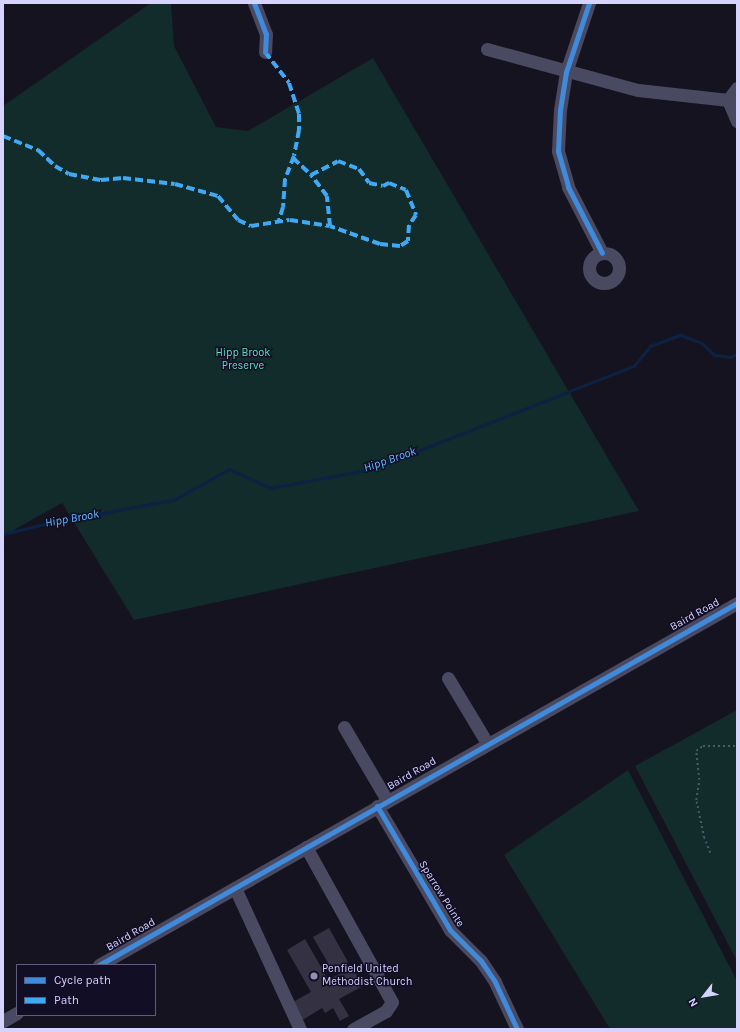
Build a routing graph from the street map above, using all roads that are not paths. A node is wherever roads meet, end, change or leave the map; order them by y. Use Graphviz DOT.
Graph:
graph roads {
  1 [pos="254,3"];
  2 [pos="589,3"];
  3 [pos="487,49"];
  4 [pos="265,52"];
  5 [pos="566,72"];
  6 [pos="737,88"];
  7 [pos="728,100"];
  8 [pos="737,120"];
  9 [pos="602,253"];
  10 [pos="737,603"];
  11 [pos="448,678"];
  12 [pos="344,727"];
  13 [pos="487,743"];
  14 [pos="382,803"];
  15 [pos="306,847"];
  16 [pos="235,888"];
  17 [pos="101,964"];
  18 [pos="16,1014"];
  19 [pos="3,1021"];
  20 [pos="300,1029"];
  21 [pos="353,1029"];
  22 [pos="517,1029"];
  1 -- 4 [label="street"];
  2 -- 5 [label="street"];
  3 -- 5 [label="street"];
  5 -- 7 [label="street"];
  5 -- 9 [label="street"];
  6 -- 7 [label="street"];
  7 -- 8 [label="street"];
  10 -- 13 [label="street, Baird Road"];
  11 -- 13 [label="street"];
  12 -- 14 [label="street, Sparrow Pointe"];
  13 -- 14 [label="street, Baird Road"];
  14 -- 15 [label="street, Baird Road"];
  14 -- 22 [label="street, Sparrow Pointe"];
  15 -- 16 [label="street, Baird Road"];
  15 -- 21 [label="street"];
  16 -- 17 [label="street, Baird Road"];
  16 -- 20 [label="street"];
  18 -- 19 [label="street"];
}
